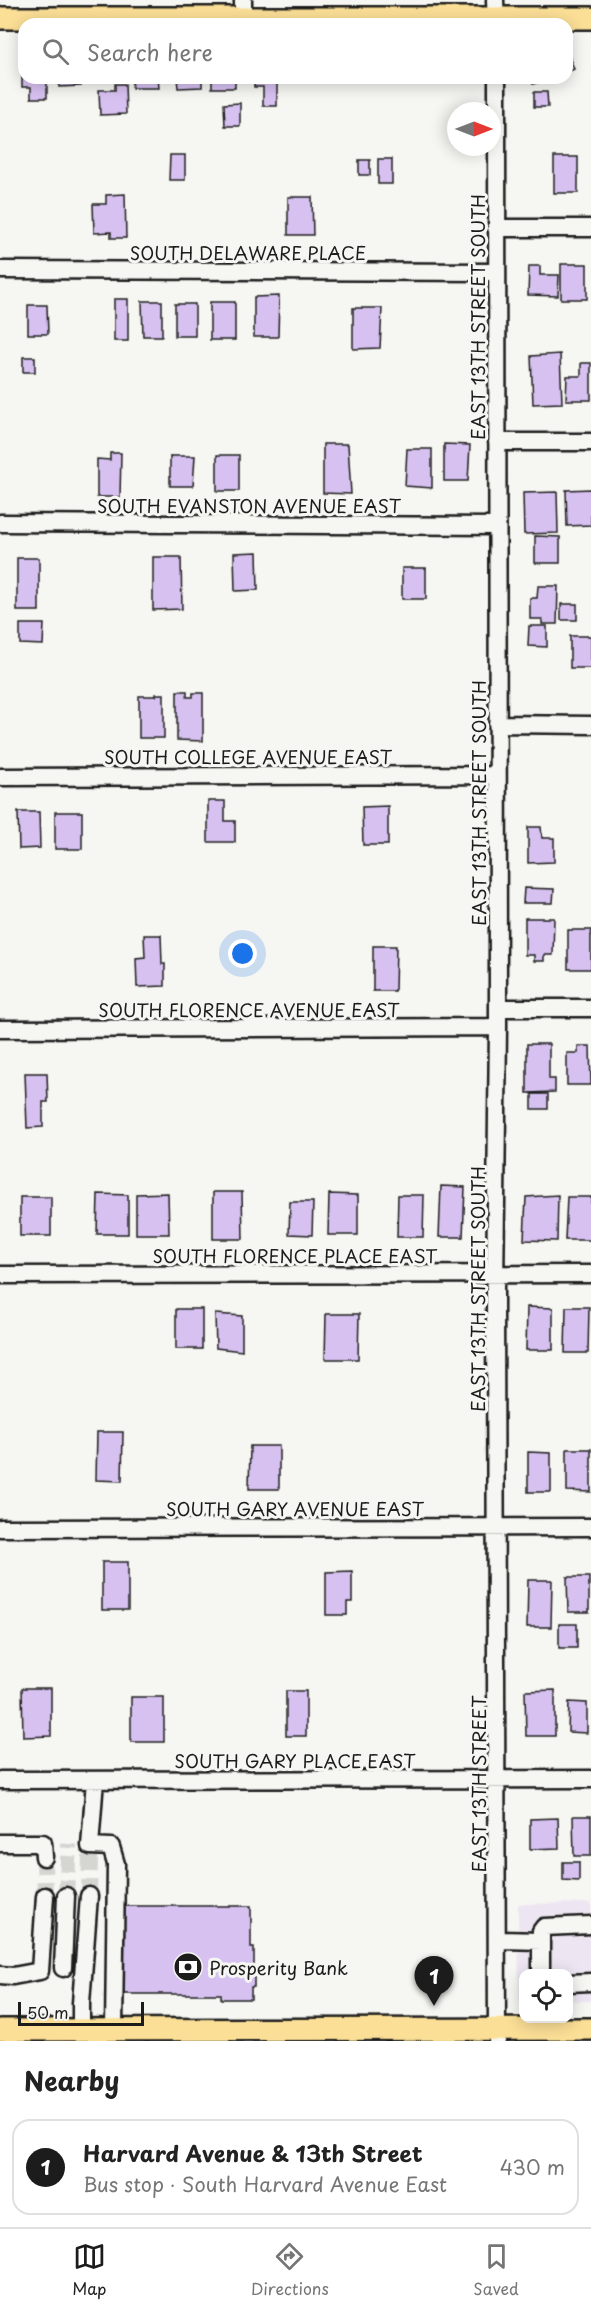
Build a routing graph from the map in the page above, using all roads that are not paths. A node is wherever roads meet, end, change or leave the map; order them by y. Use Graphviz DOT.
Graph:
graph roads {
  1 [pos="243,8"];
  2 [pos="496,14"];
  3 [pos="0,18"];
  4 [pos="591,18"];
  5 [pos="497,84"];
  6 [pos="496,228"];
  7 [pos="591,228"];
  8 [pos="0,270"];
  9 [pos="495,272"];
  10 [pos="497,442"];
  11 [pos="591,442"];
  12 [pos="0,523"];
  13 [pos="497,526"];
  14 [pos="497,724"];
  15 [pos="591,725"];
  16 [pos="497,775"];
  17 [pos="0,777"];
  18 [pos="498,1008"];
  19 [pos="591,1008"];
  20 [pos="498,1027"];
  21 [pos="0,1029"];
  22 [pos="496,1274"];
  23 [pos="591,1274"];
  24 [pos="0,1275"];
  25 [pos="496,1527"];
  26 [pos="591,1527"];
  27 [pos="0,1528"];
  28 [pos="498,1779"];
  29 [pos="591,1779"];
  30 [pos="0,1780"];
  31 [pos="95,1780"];
  32 [pos="0,1843"];
  33 [pos="48,1848"];
  34 [pos="45,1896"];
  35 [pos="66,1896"];
  36 [pos="89,1896"];
  37 [pos="591,1925"];
  38 [pos="498,1940"];
  39 [pos="541,1941"];
  40 [pos="84,1964"];
  41 [pos="63,1968"];
  42 [pos="541,1969"];
  43 [pos="40,1971"];
  44 [pos="0,1975"];
  45 [pos="591,1982"];
  46 [pos="573,1983"];
  47 [pos="564,2024"];
  48 [pos="591,2029"];
  49 [pos="0,2030"];
  50 [pos="81,2030"];
  51 [pos="114,2030"];
  52 [pos="230,2035"];
  53 [pos="300,2035"];
  54 [pos="381,2035"];
  55 [pos="449,2035"];
  56 [pos="497,2035"];
  57 [pos="533,2035"];
  1 -- 2 [label="main road"];
  1 -- 3 [label="main road"];
  2 -- 4 [label="main road"];
  5 -- 6 [label="street, EAST 13TH STREET SOUTH"];
  6 -- 7 [label="street"];
  6 -- 9 [label="street, EAST 13TH STREET SOUTH"];
  8 -- 9 [label="street, SOUTH DELAWARE PLACE"];
  9 -- 10 [label="street, EAST 13TH STREET SOUTH"];
  10 -- 11 [label="street"];
  10 -- 13 [label="street, EAST 13TH STREET SOUTH"];
  12 -- 13 [label="street, SOUTH EVANSTON AVENUE EAST"];
  13 -- 14 [label="street, EAST 13TH STREET SOUTH"];
  14 -- 15 [label="street"];
  14 -- 16 [label="street, EAST 13TH STREET SOUTH"];
  16 -- 17 [label="street, SOUTH COLLEGE AVENUE EAST"];
  16 -- 18 [label="street, EAST 13TH STREET SOUTH"];
  18 -- 19 [label="street"];
  18 -- 20 [label="street, EAST 13TH STREET SOUTH"];
  20 -- 21 [label="street, SOUTH FLORENCE AVENUE EAST"];
  20 -- 22 [label="street, EAST 13TH STREET SOUTH"];
  22 -- 23 [label="street, SOUTH FLORENCE PLACE EAST"];
  22 -- 24 [label="street, SOUTH FLORENCE PLACE EAST"];
  22 -- 25 [label="street, EAST 13TH STREET SOUTH"];
  25 -- 26 [label="street, SOUTH GARY AVENUE EAST"];
  25 -- 27 [label="street, SOUTH GARY AVENUE EAST"];
  25 -- 28 [label="street, EAST 13TH STREET"];
  28 -- 29 [label="street, SOUTH GARY PLACE EAST"];
  28 -- 31 [label="street, SOUTH GARY PLACE EAST"];
  28 -- 38 [label="street, EAST 13TH STREET"];
  30 -- 31 [label="street, SOUTH GARY PLACE EAST"];
  31 -- 51 [label="street"];
  32 -- 33 [label="street"];
  34 -- 43 [label="street"];
  35 -- 41 [label="street"];
  36 -- 40 [label="street"];
  37 -- 39 [label="street"];
  38 -- 39 [label="street"];
  38 -- 56 [label="street, EAST 13TH STREET"];
  39 -- 42 [label="street"];
  40 -- 41 [label="street"];
  40 -- 50 [label="street"];
  41 -- 43 [label="street"];
  43 -- 44 [label="street"];
  45 -- 46 [label="street"];
  47 -- 48 [label="main road"];
  47 -- 57 [label="main road"];
  49 -- 50 [label="main road"];
  50 -- 51 [label="main road"];
  51 -- 52 [label="main road"];
  52 -- 53 [label="main road"];
  53 -- 54 [label="main road"];
  54 -- 55 [label="main road"];
  55 -- 56 [label="main road"];
  56 -- 57 [label="main road"];
}
